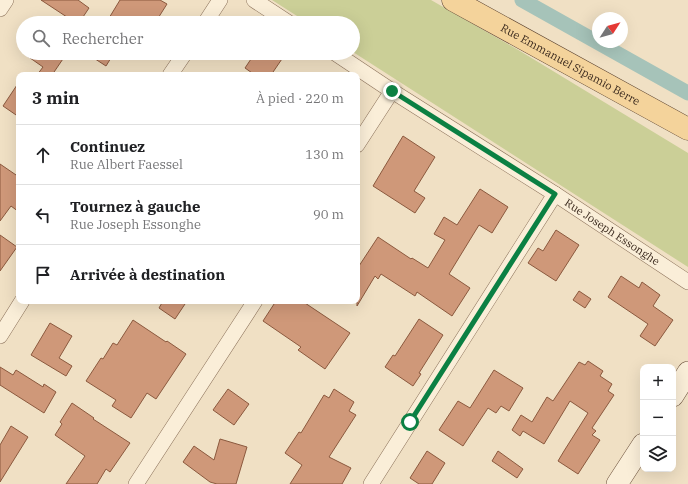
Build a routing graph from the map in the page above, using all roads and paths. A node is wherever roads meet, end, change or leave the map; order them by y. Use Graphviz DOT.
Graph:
graph roads {
  1 [pos="6,0"];
  2 [pos="220,0"];
  3 [pos="254,0"];
  4 [pos="453,0"];
  5 [pos="0,9"];
  6 [pos="210,16"];
  7 [pos="278,16"];
  8 [pos="180,60"];
  9 [pos="346,60"];
  10 [pos="172,72"];
  11 [pos="392,91"];
  12 [pos="688,129"];
  13 [pos="360,140"];
  14 [pos="555,194"];
  15 [pos="688,282"];
  16 [pos="20,304"];
  17 [pos="254,304"];
  18 [pos="0,336"];
  19 [pos="688,372"];
  20 [pos="676,391"];
  21 [pos="640,449"];
  22 [pos="136,484"];
  23 [pos="371,484"];
  24 [pos="617,484"];
  1 -- 5 [label="street"];
  2 -- 6 [label="street"];
  3 -- 7 [label="street"];
  4 -- 12 [label="main road, Rue Emmanuel Sipamio Berre"];
  8 -- 10 [label="street"];
  9 -- 11 [label="street, Rue Joseph Essonghe"];
  11 -- 13 [label="street"];
  11 -- 14 [label="street, Rue Joseph Essonghe"];
  14 -- 15 [label="street, Rue Joseph Essonghe"];
  14 -- 23 [label="street"];
  16 -- 18 [label="street"];
  17 -- 22 [label="street"];
  19 -- 20 [label="street"];
  21 -- 24 [label="street"];
}
